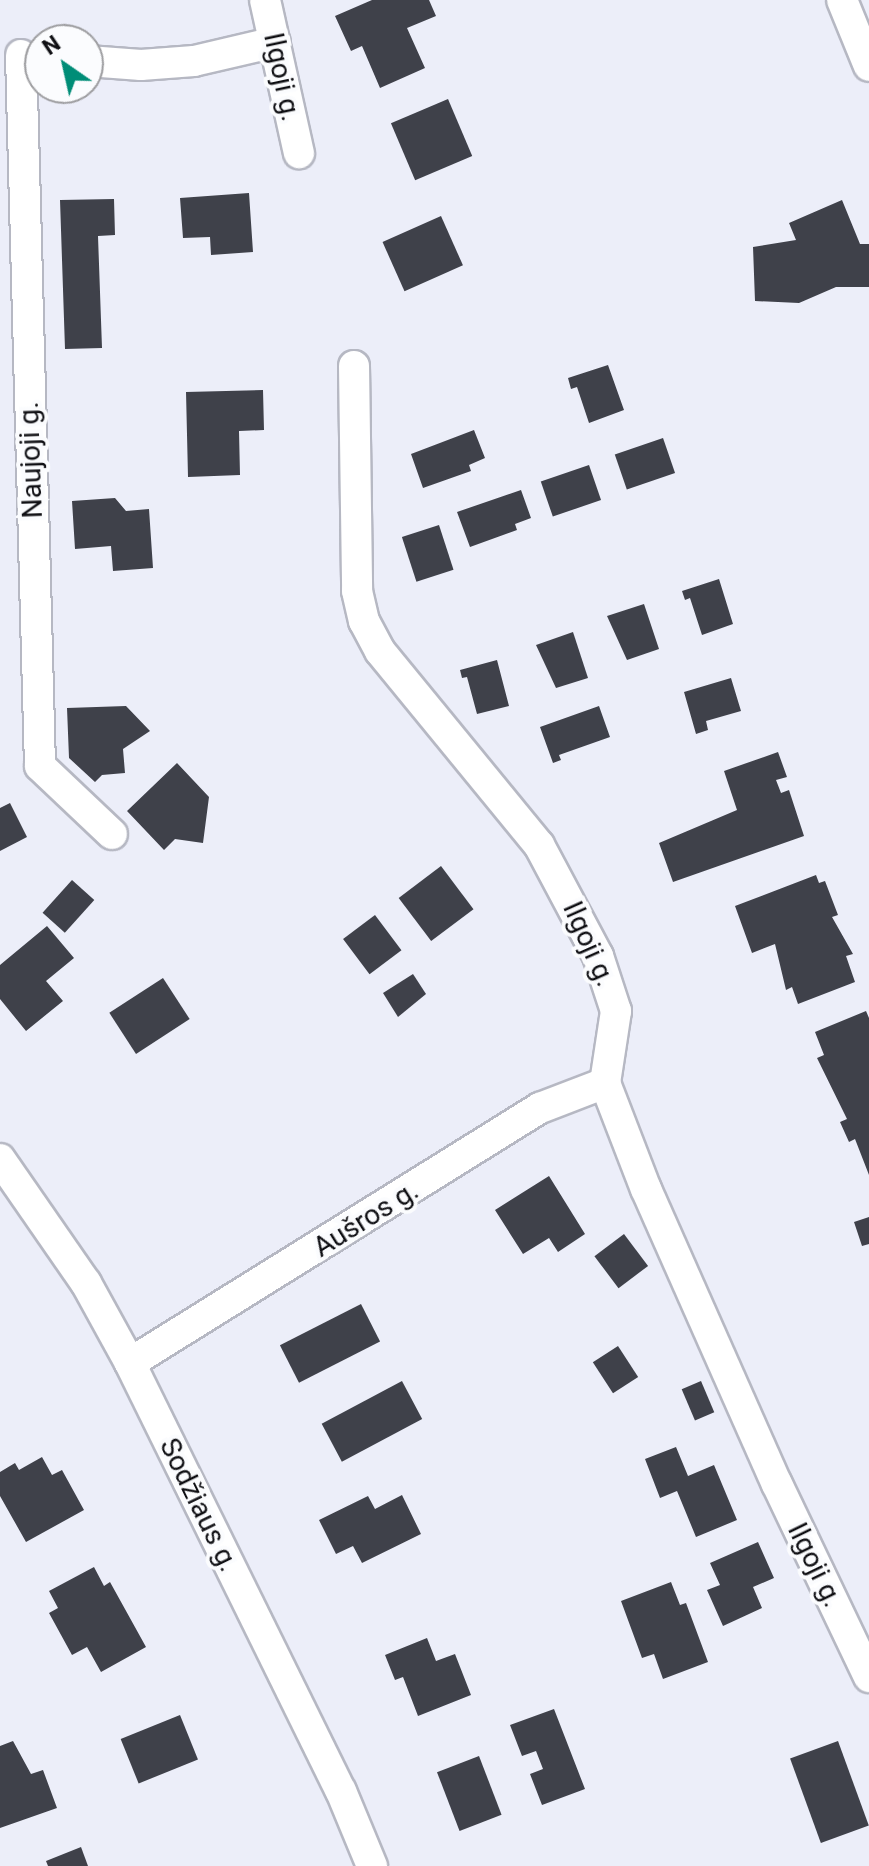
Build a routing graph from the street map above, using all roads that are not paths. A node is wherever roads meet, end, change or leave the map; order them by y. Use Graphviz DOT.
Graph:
graph roads {
  1 [pos="265,0"];
  2 [pos="842,0"];
  3 [pos="275,42"];
  4 [pos="20,53"];
  5 [pos="104,62"];
  6 [pos="869,66"];
  7 [pos="299,153"];
  8 [pos="354,366"];
  9 [pos="112,834"];
  10 [pos="605,1083"];
  11 [pos="0,1159"];
  12 [pos="130,1363"];
  13 [pos="869,1677"];
  14 [pos="372,1866"];
  1 -- 3 [label="street, Ilgoji g."];
  2 -- 6 [label="street"];
  3 -- 5 [label="street"];
  3 -- 7 [label="street, Ilgoji g."];
  4 -- 9 [label="street, Naujoji g."];
  8 -- 10 [label="street, Ilgoji g."];
  10 -- 12 [label="street, Aušros g."];
  10 -- 13 [label="street, Ilgoji g."];
  11 -- 12 [label="street, Sodžiaus g."];
  12 -- 14 [label="street, Sodžiaus g."];
}
